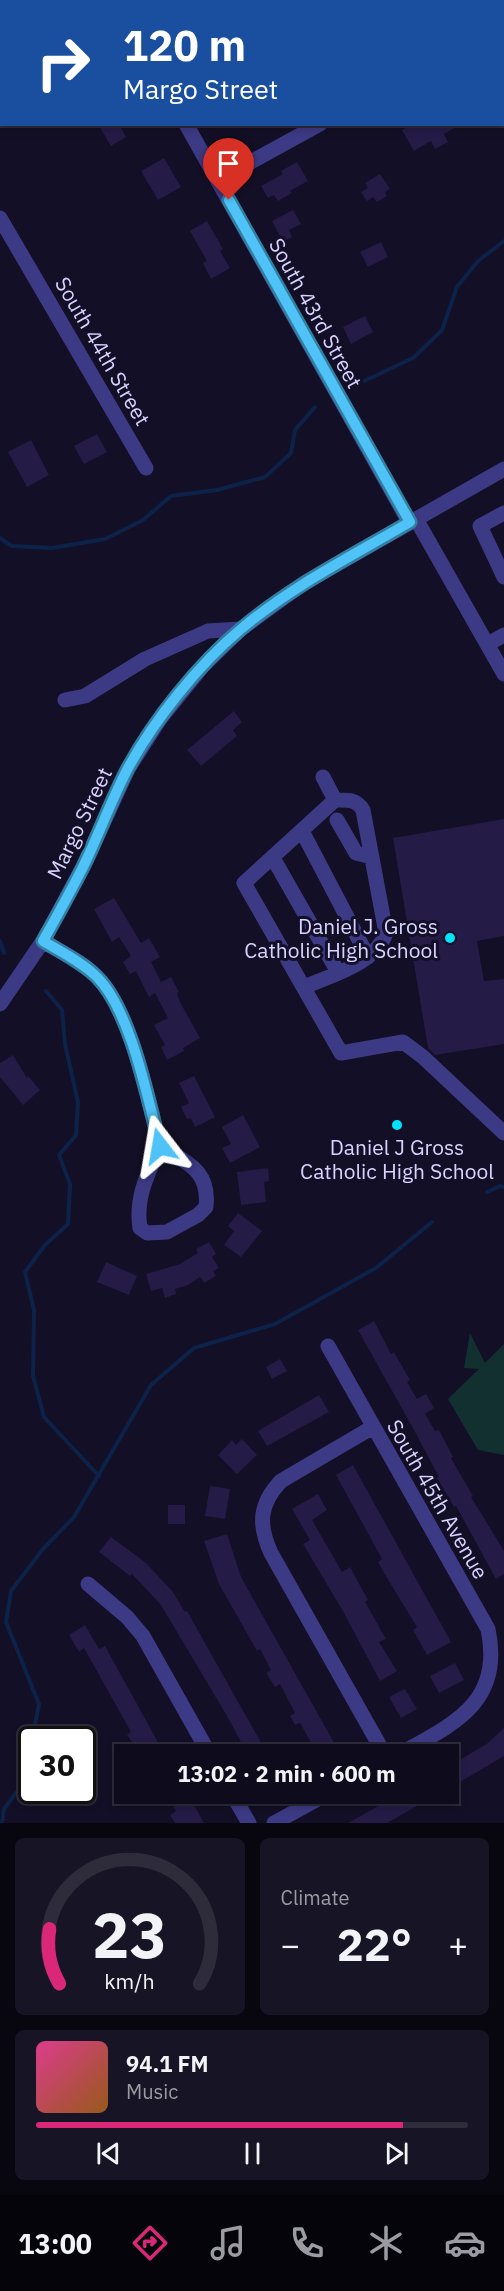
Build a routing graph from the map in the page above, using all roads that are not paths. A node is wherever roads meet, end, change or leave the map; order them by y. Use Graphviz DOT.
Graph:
graph roads {
  1 [pos="187,126"];
  2 [pos="316,126"];
  3 [pos="218,180"];
  4 [pos="0,219"];
  5 [pos="146,468"];
  6 [pos="504,469"];
  7 [pos="504,513"];
  8 [pos="413,520"];
  9 [pos="504,577"];
  10 [pos="240,629"];
  11 [pos="504,635"];
  12 [pos="488,644"];
  13 [pos="504,674"];
  14 [pos="65,700"];
  15 [pos="323,777"];
  16 [pos="335,800"];
  17 [pos="337,820"];
  18 [pos="302,831"];
  19 [pos="273,858"];
  20 [pos="372,858"];
  21 [pos="43,941"];
  22 [pos="368,957"];
  23 [pos="338,972"];
  24 [pos="304,987"];
  25 [pos="0,1004"];
  26 [pos="504,1133"];
  27 [pos="160,1146"];
  28 [pos="328,1346"];
  29 [pos="373,1427"];
  30 [pos="88,1584"];
  31 [pos="204,1744"];
  32 [pos="379,1744"];
  33 [pos="418,1744"];
  34 [pos="238,1804"];
  35 [pos="309,1804"];
  36 [pos="249,1823"];
  37 [pos="274,1823"];
  1 -- 3 [label="street, South 43rd Street"];
  2 -- 3 [label="street"];
  3 -- 8 [label="street, South 43rd Street"];
  4 -- 5 [label="street, South 44th Street"];
  6 -- 8 [label="street, Margo Street"];
  7 -- 9 [label="street"];
  8 -- 10 [label="street, Margo Street"];
  8 -- 12 [label="street, South 43rd Street"];
  10 -- 14 [label="street"];
  10 -- 21 [label="street, Margo Street"];
  11 -- 12 [label="street"];
  12 -- 13 [label="street, South 43rd Street"];
  15 -- 16 [label="street"];
  16 -- 18 [label="street"];
  16 -- 20 [label="street"];
  17 -- 20 [label="street"];
  18 -- 19 [label="street"];
  18 -- 22 [label="street"];
  19 -- 23 [label="street"];
  19 -- 24 [label="street"];
  20 -- 22 [label="street"];
  21 -- 25 [label="street, Margo Street"];
  21 -- 27 [label="street"];
  22 -- 23 [label="street"];
  23 -- 24 [label="street"];
  24 -- 26 [label="street"];
  27 -- 27 [label="street"];
  28 -- 29 [label="street, South 45th Avenue"];
  29 -- 32 [label="street"];
  29 -- 33 [label="street, South 45th Avenue"];
  30 -- 31 [label="street"];
  34 -- 36 [label="street"];
  35 -- 37 [label="street"];
}
